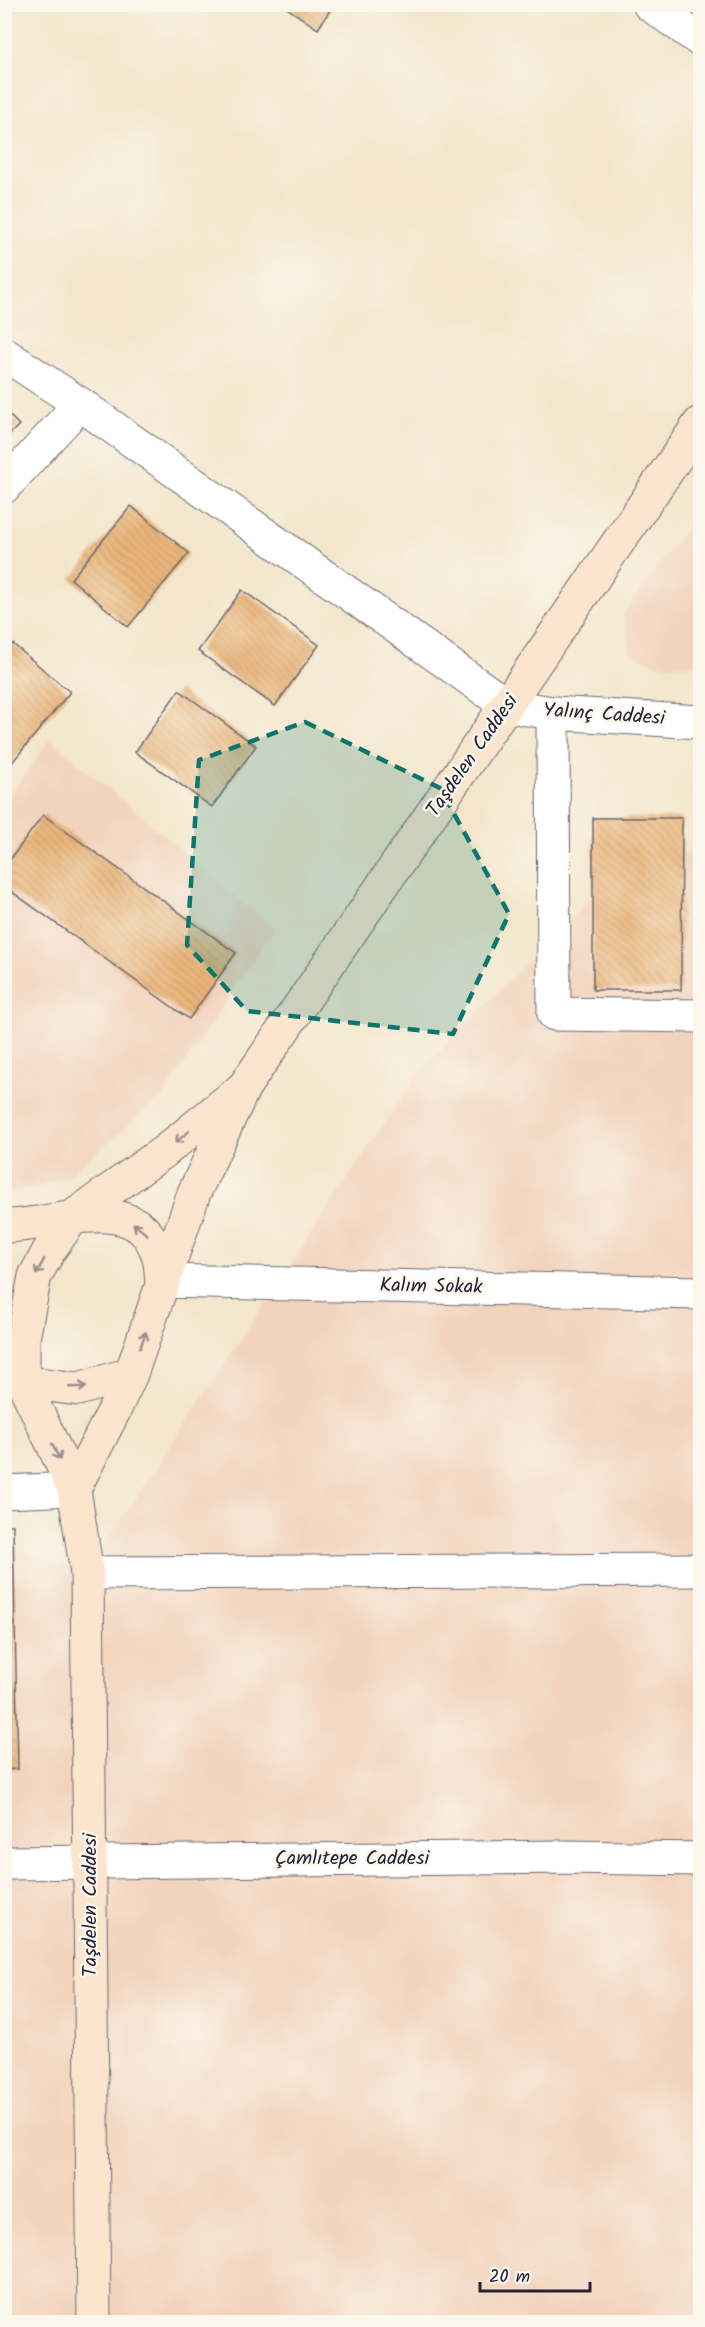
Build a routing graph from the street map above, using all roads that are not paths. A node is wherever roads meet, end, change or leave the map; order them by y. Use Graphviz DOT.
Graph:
graph roads {
  1 [pos="649,4"];
  2 [pos="700,40"];
  3 [pos="4,354"];
  4 [pos="80,405"];
  5 [pos="700,423"];
  6 [pos="4,487"];
  7 [pos="508,706"];
  8 [pos="553,713"];
  9 [pos="700,722"];
  10 [pos="700,1016"];
  11 [pos="244,1088"];
  12 [pos="74,1216"];
  13 [pos="4,1226"];
  14 [pos="162,1281"];
  15 [pos="700,1293"];
  16 [pos="14,1374"];
  17 [pos="131,1374"];
  18 [pos="74,1489"];
  19 [pos="4,1492"];
  20 [pos="700,1570"];
  21 [pos="87,1573"];
  22 [pos="700,1859"];
  23 [pos="91,1861"];
  24 [pos="4,1863"];
  25 [pos="94,2322"];
  1 -- 2 [label="street"];
  3 -- 4 [label="street"];
  4 -- 6 [label="street"];
  4 -- 7 [label="street"];
  5 -- 7 [label="main road, Taşdelen Caddesi"];
  7 -- 8 [label="street, Yalınç Caddesi"];
  7 -- 11 [label="main road, Taşdelen Caddesi"];
  8 -- 9 [label="street, Yalınç Caddesi"];
  8 -- 10 [label="street"];
  11 -- 12 [label="main road, one-way"];
  11 -- 14 [label="main road"];
  12 -- 13 [label="main road"];
  14 -- 12 [label="main road, one-way"];
  12 -- 16 [label="main road, one-way"];
  14 -- 15 [label="street, Kalım Sokak"];
  17 -- 14 [label="main road, one-way"];
  16 -- 17 [label="main road, one-way"];
  16 -- 18 [label="main road, Taşdelen Caddesi, one-way"];
  17 -- 18 [label="main road"];
  18 -- 19 [label="street"];
  18 -- 21 [label="main road, Taşdelen Caddesi"];
  20 -- 21 [label="street"];
  21 -- 23 [label="main road, Taşdelen Caddesi"];
  22 -- 23 [label="street, Çamlıtepe Caddesi"];
  23 -- 24 [label="street, Çamlıtepe Caddesi"];
  23 -- 25 [label="main road, Taşdelen Caddesi"];
}
